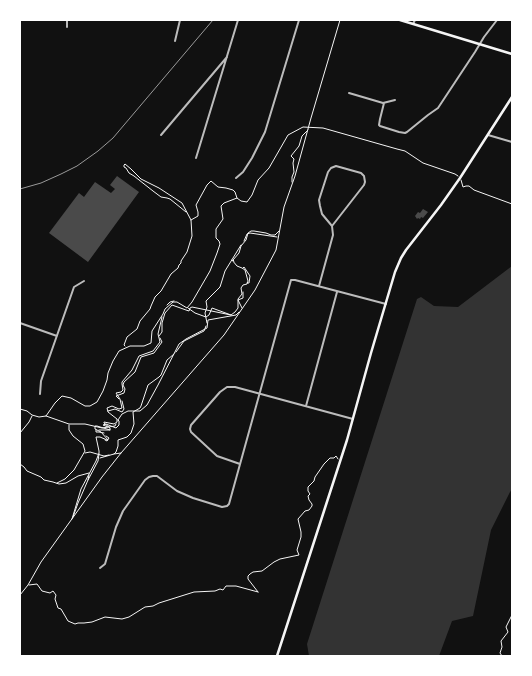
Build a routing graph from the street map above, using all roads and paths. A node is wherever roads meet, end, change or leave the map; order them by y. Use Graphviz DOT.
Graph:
graph roads {
  1 [pos="67,20"];
  2 [pos="180,20"];
  3 [pos="238,20"];
  4 [pos="299,20"];
  5 [pos="340,20"];
  6 [pos="400,20"];
  7 [pos="416,20"];
  8 [pos="497,20"];
  9 [pos="414,24"];
  10 [pos="67,27"];
  11 [pos="176,41"];
  12 [pos="480,44"];
  13 [pos="512,54"];
  14 [pos="227,56"];
  15 [pos="349,93"];
  16 [pos="512,97"];
  17 [pos="394,100"];
  18 [pos="384,103"];
  19 [pos="309,127"];
  20 [pos="308,130"];
  21 [pos="161,135"];
  22 [pos="488,135"];
  23 [pos="512,142"];
  24 [pos="196,158"];
  25 [pos="236,178"];
  26 [pos="460,178"];
  27 [pos="292,184"];
  28 [pos="237,198"];
  29 [pos="512,204"];
  30 [pos="186,212"];
  31 [pos="191,220"];
  32 [pos="332,226"];
  33 [pos="280,231"];
  34 [pos="278,237"];
  35 [pos="232,260"];
  36 [pos="242,268"];
  37 [pos="84,281"];
  38 [pos="247,284"];
  39 [pos="319,286"];
  40 [pos="337,291"];
  41 [pos="386,304"];
  42 [pos="181,305"];
  43 [pos="186,307"];
  44 [pos="242,309"];
  45 [pos="231,316"];
  46 [pos="20,323"];
  47 [pos="57,336"];
  48 [pos="127,347"];
  49 [pos="260,393"];
  50 [pos="40,394"];
  51 [pos="306,406"];
  52 [pos="20,409"];
  53 [pos="32,415"];
  54 [pos="46,416"];
  55 [pos="353,419"];
  56 [pos="69,424"];
  57 [pos="20,433"];
  58 [pos="99,450"];
  59 [pos="84,453"];
  60 [pos="121,453"];
  61 [pos="97,459"];
  62 [pos="340,462"];
  63 [pos="20,464"];
  64 [pos="240,464"];
  65 [pos="88,480"];
  66 [pos="57,483"];
  67 [pos="72,519"];
  68 [pos="66,528"];
  69 [pos="100,568"];
  70 [pos="28,585"];
  71 [pos="20,595"];
  72 [pos="512,615"];
  73 [pos="277,656"];
  74 [pos="502,656"];
  1 -- 10 [label="street"];
  2 -- 11 [label="street"];
  3 -- 14 [label="street"];
  4 -- 25 [label="street"];
  5 -- 19 [label="path"];
  6 -- 9 [label="main road"];
  7 -- 9 [label="street"];
  8 -- 12 [label="street"];
  9 -- 12 [label="main road"];
  12 -- 13 [label="main road"];
  12 -- 18 [label="street"];
  14 -- 21 [label="street"];
  14 -- 24 [label="street"];
  15 -- 18 [label="street"];
  16 -- 22 [label="main road"];
  17 -- 18 [label="street"];
  19 -- 20 [label="path"];
  19 -- 26 [label="path"];
  19 -- 28 [label="path"];
  20 -- 27 [label="path"];
  20 -- 27 [label="path"];
  22 -- 23 [label="street"];
  22 -- 26 [label="main road"];
  26 -- 29 [label="path"];
  26 -- 41 [label="main road"];
  27 -- 33 [label="path"];
  28 -- 31 [label="path"];
  28 -- 43 [label="path"];
  30 -- 30 [label="path"];
  30 -- 31 [label="path"];
  31 -- 48 [label="path"];
  32 -- 32 [label="street"];
  32 -- 39 [label="street"];
  33 -- 34 [label="path"];
  33 -- 36 [label="path"];
  34 -- 35 [label="path"];
  34 -- 44 [label="path"];
  35 -- 36 [label="path"];
  35 -- 61 [label="path"];
  36 -- 38 [label="path"];
  37 -- 47 [label="street"];
  38 -- 43 [label="path"];
  38 -- 44 [label="path"];
  39 -- 40 [label="street"];
  39 -- 49 [label="street"];
  40 -- 41 [label="street"];
  40 -- 51 [label="street"];
  41 -- 55 [label="main road"];
  42 -- 43 [label="path"];
  42 -- 48 [label="path"];
  42 -- 58 [label="path"];
  44 -- 45 [label="path"];
  44 -- 60 [label="path"];
  45 -- 56 [label="path"];
  45 -- 58 [label="path"];
  46 -- 47 [label="street"];
  47 -- 50 [label="street"];
  48 -- 54 [label="path"];
  49 -- 51 [label="street"];
  49 -- 64 [label="street"];
  49 -- 64 [label="street"];
  51 -- 55 [label="street"];
  52 -- 53 [label="path"];
  53 -- 54 [label="path"];
  53 -- 57 [label="path"];
  54 -- 56 [label="path"];
  55 -- 62 [label="main road"];
  56 -- 59 [label="path"];
  58 -- 61 [label="path"];
  58 -- 65 [label="path"];
  59 -- 60 [label="path"];
  59 -- 66 [label="path"];
  60 -- 67 [label="path"];
  61 -- 67 [label="path"];
  62 -- 70 [label="path"];
  62 -- 73 [label="main road"];
  63 -- 66 [label="path"];
  64 -- 69 [label="street"];
  65 -- 66 [label="path"];
  65 -- 68 [label="path"];
  67 -- 68 [label="path"];
  68 -- 70 [label="path"];
  70 -- 71 [label="path"];
  72 -- 74 [label="path"];
}
